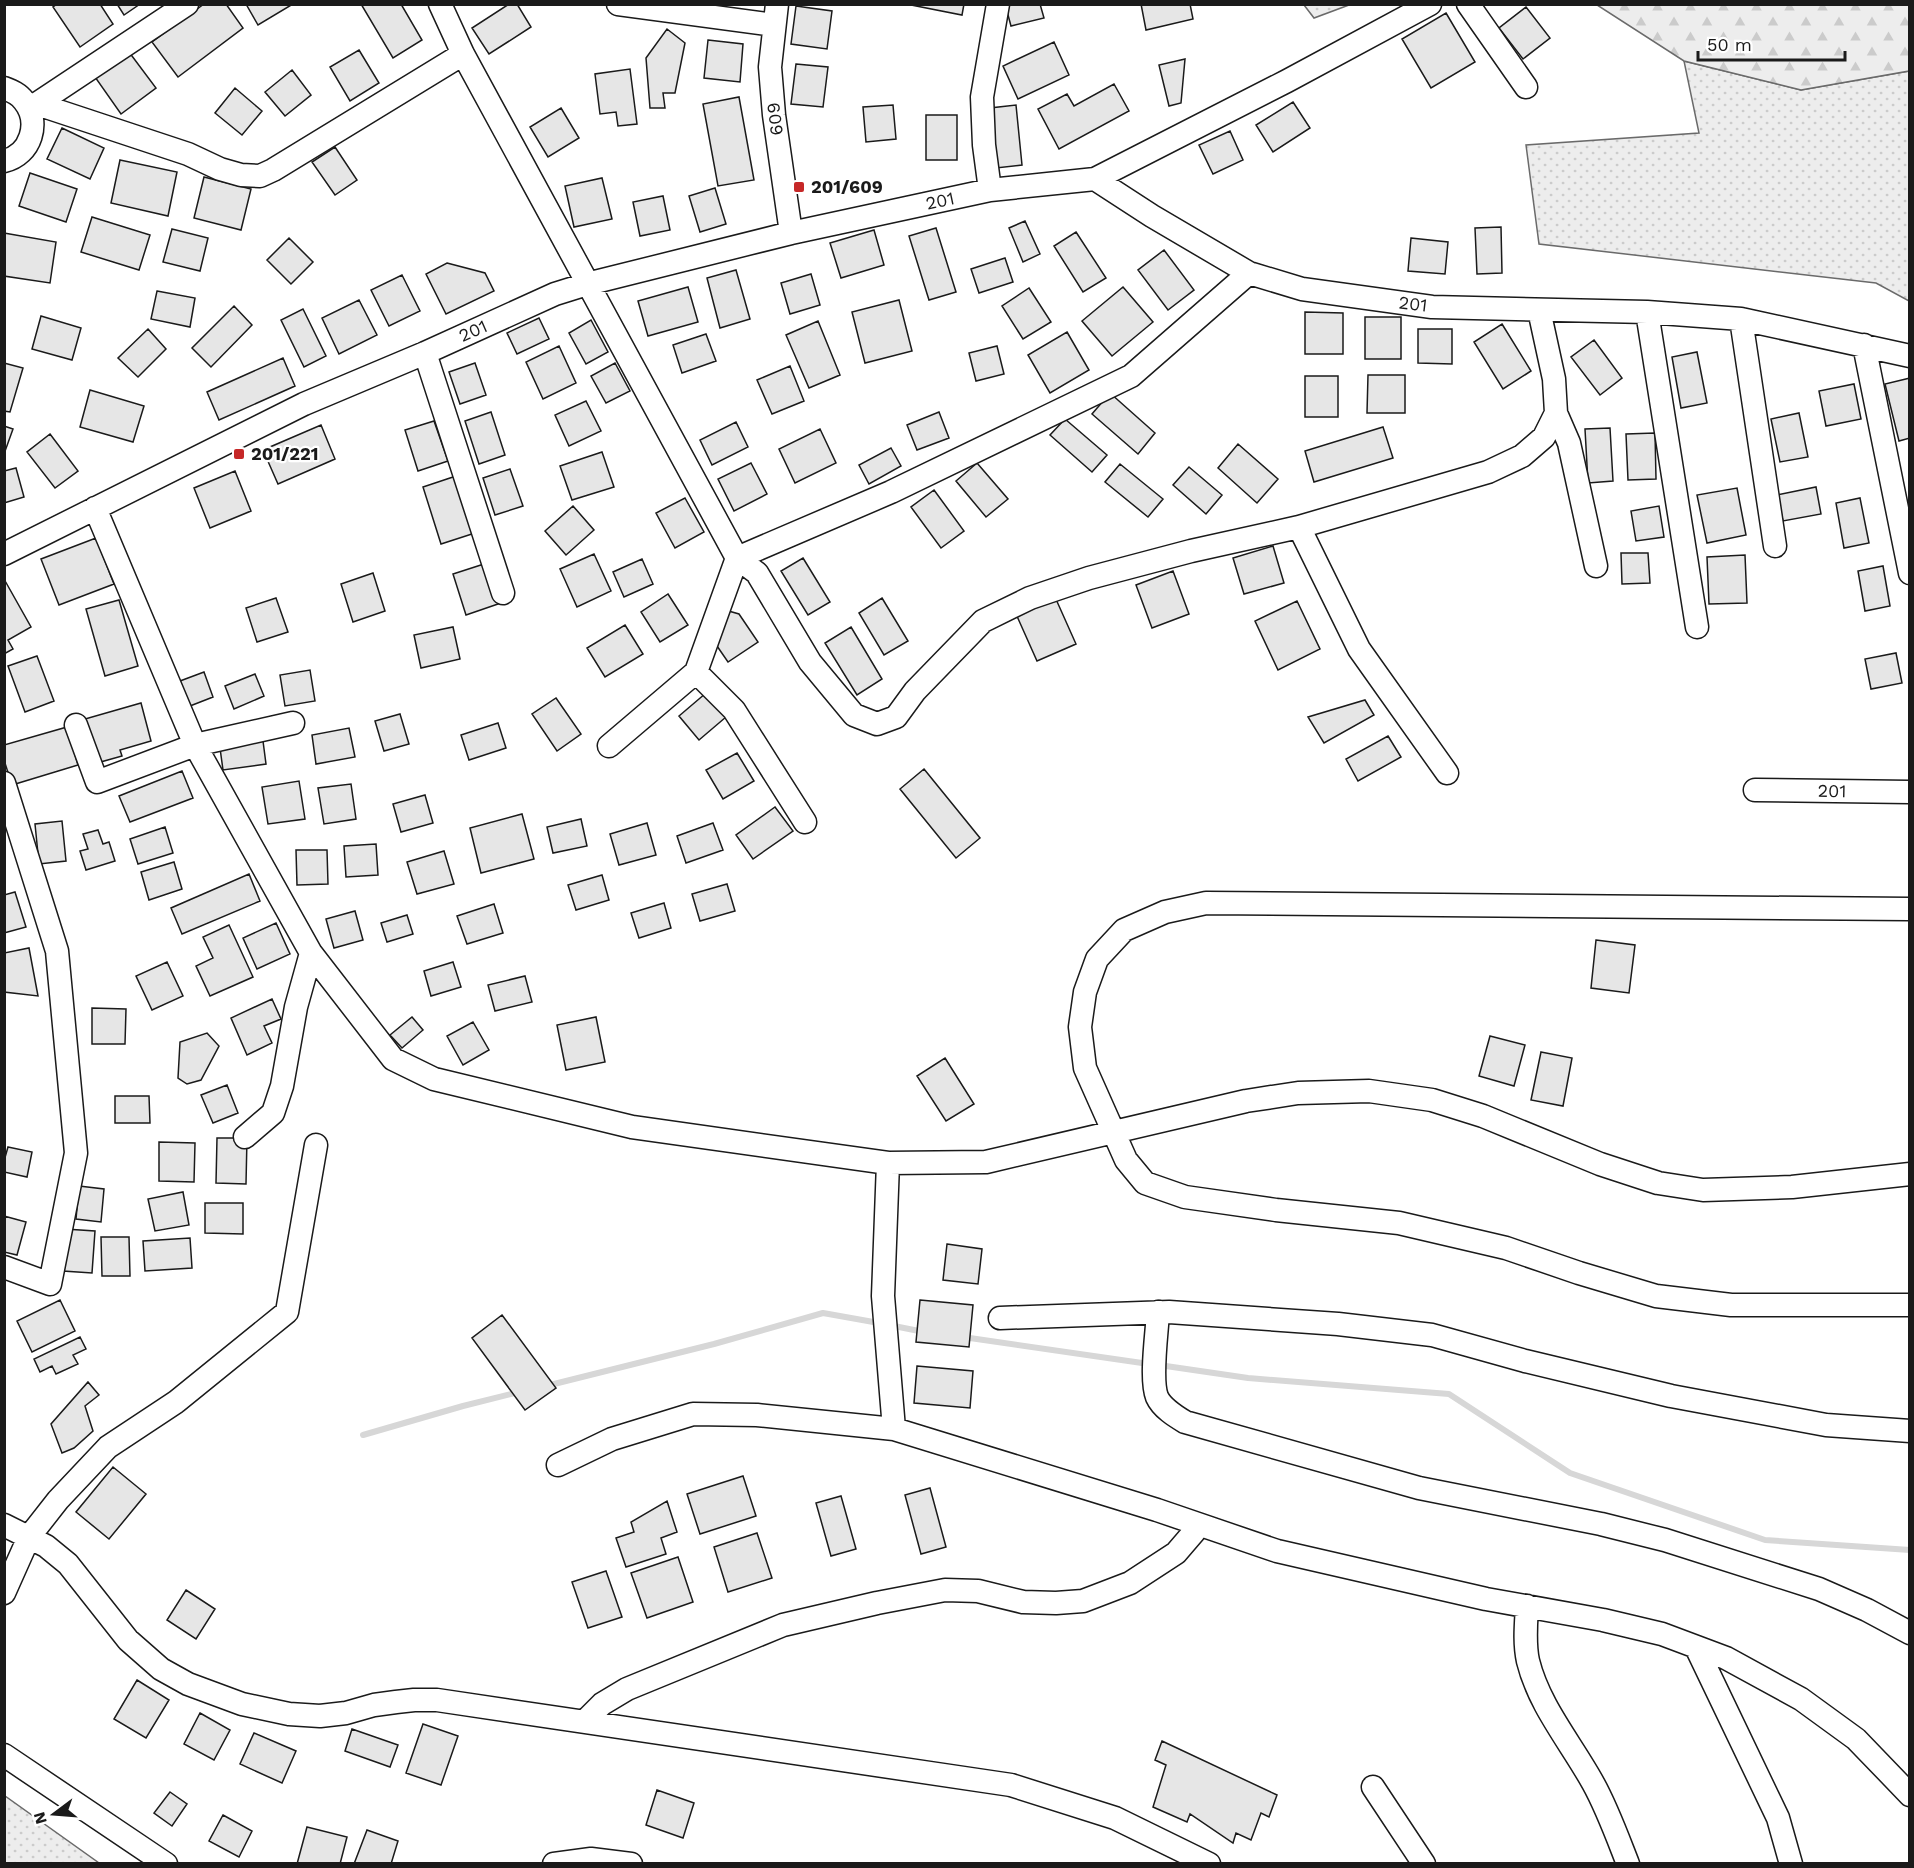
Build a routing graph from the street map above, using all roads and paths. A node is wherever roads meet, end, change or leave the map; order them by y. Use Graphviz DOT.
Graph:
graph roads {
  1 [pos="187,4"];
  2 [pos="440,4"];
  3 [pos="618,4"];
  4 [pos="998,4"];
  5 [pos="1430,4"];
  6 [pos="1468,4"];
  7 [pos="775,15"];
  8 [pos="463,54"];
  9 [pos="1526,87"];
  10 [pos="4,88"];
  11 [pos="33,106"];
  12 [pos="4,161"];
  13 [pos="1095,179"];
  14 [pos="990,190"];
  15 [pos="791,233"];
  16 [pos="1249,273"];
  17 [pos="587,284"];
  18 [pos="1539,310"];
  19 [pos="1647,312"];
  20 [pos="1741,319"];
  21 [pos="1864,345"];
  22 [pos="425,353"];
  23 [pos="1910,356"];
  24 [pos="1556,413"];
  25 [pos="95,508"];
  26 [pos="1299,527"];
  27 [pos="1774,546"];
  28 [pos="4,554"];
  29 [pos="737,558"];
  30 [pos="1596,566"];
  31 [pos="1910,573"];
  32 [pos="503,593"];
  33 [pos="1697,627"];
  34 [pos="696,672"];
  35 [pos="293,723"];
  36 [pos="76,725"];
  37 [pos="195,745"];
  38 [pos="609,746"];
  39 [pos="1447,772"];
  40 [pos="4,783"];
  41 [pos="1755,790"];
  42 [pos="1910,792"];
  43 [pos="805,822"];
  44 [pos="1910,909"];
  45 [pos="310,953"];
  46 [pos="1115,1133"];
  47 [pos="244,1137"];
  48 [pos="316,1145"];
  49 [pos="888,1163"];
  50 [pos="1910,1174"];
  51 [pos="4,1267"];
  52 [pos="1910,1305"];
  53 [pos="1158,1312"];
  54 [pos="1000,1318"];
  55 [pos="894,1429"];
  56 [pos="1910,1431"];
  57 [pos="558,1465"];
  58 [pos="1197,1524"];
  59 [pos="4,1525"];
  60 [pos="29,1538"];
  61 [pos="4,1593"];
  62 [pos="1527,1606"];
  63 [pos="1910,1632"];
  64 [pos="1696,1647"];
  65 [pos="585,1721"];
  66 [pos="4,1755"];
  67 [pos="1373,1787"];
  68 [pos="1910,1795"];
  69 [pos="166,1863"];
  70 [pos="554,1863"];
  71 [pos="631,1863"];
  72 [pos="1209,1863"];
  73 [pos="1424,1863"];
  74 [pos="1628,1863"];
  75 [pos="1791,1863"];
  1 -- 11 [label="street"];
  2 -- 8 [label="street"];
  3 -- 7 [label="street"];
  4 -- 14 [label="street"];
  5 -- 13 [label="street"];
  6 -- 9 [label="street"];
  7 -- 15 [label="street, 609"];
  8 -- 11 [label="street"];
  8 -- 17 [label="street"];
  10 -- 11 [label="street"];
  11 -- 12 [label="street"];
  13 -- 14 [label="street, 201"];
  13 -- 16 [label="street, 201"];
  14 -- 15 [label="street, 201"];
  15 -- 17 [label="street, 201"];
  16 -- 18 [label="street, 201"];
  16 -- 29 [label="street"];
  17 -- 22 [label="street, 201"];
  17 -- 29 [label="street"];
  18 -- 19 [label="street, 201"];
  18 -- 24 [label="street"];
  19 -- 20 [label="street, 201"];
  19 -- 33 [label="street"];
  20 -- 21 [label="street, 201"];
  20 -- 27 [label="street"];
  21 -- 23 [label="street, 201"];
  21 -- 31 [label="street"];
  22 -- 25 [label="street, 201"];
  22 -- 32 [label="street"];
  24 -- 26 [label="street"];
  24 -- 30 [label="street"];
  25 -- 28 [label="street, 201"];
  25 -- 37 [label="street"];
  26 -- 29 [label="street"];
  26 -- 39 [label="street"];
  29 -- 34 [label="street"];
  34 -- 38 [label="street"];
  34 -- 43 [label="street"];
  35 -- 37 [label="street"];
  36 -- 37 [label="street"];
  37 -- 45 [label="street"];
  40 -- 51 [label="street"];
  41 -- 42 [label="street, 201"];
  44 -- 46 [label="street"];
  45 -- 47 [label="street"];
  45 -- 49 [label="street"];
  46 -- 49 [label="street"];
  46 -- 50 [label="street"];
  46 -- 52 [label="street"];
  48 -- 60 [label="street"];
  49 -- 55 [label="street"];
  53 -- 54 [label="street"];
  53 -- 56 [label="street"];
  53 -- 63 [label="street"];
  55 -- 57 [label="street"];
  55 -- 58 [label="street"];
  58 -- 62 [label="street"];
  58 -- 65 [label="street"];
  59 -- 60 [label="street"];
  60 -- 61 [label="street"];
  60 -- 65 [label="street"];
  62 -- 64 [label="street"];
  62 -- 74 [label="street"];
  64 -- 68 [label="street"];
  64 -- 75 [label="street"];
  65 -- 72 [label="street"];
  66 -- 69 [label="street"];
  67 -- 73 [label="street"];
  70 -- 71 [label="street"];
}
